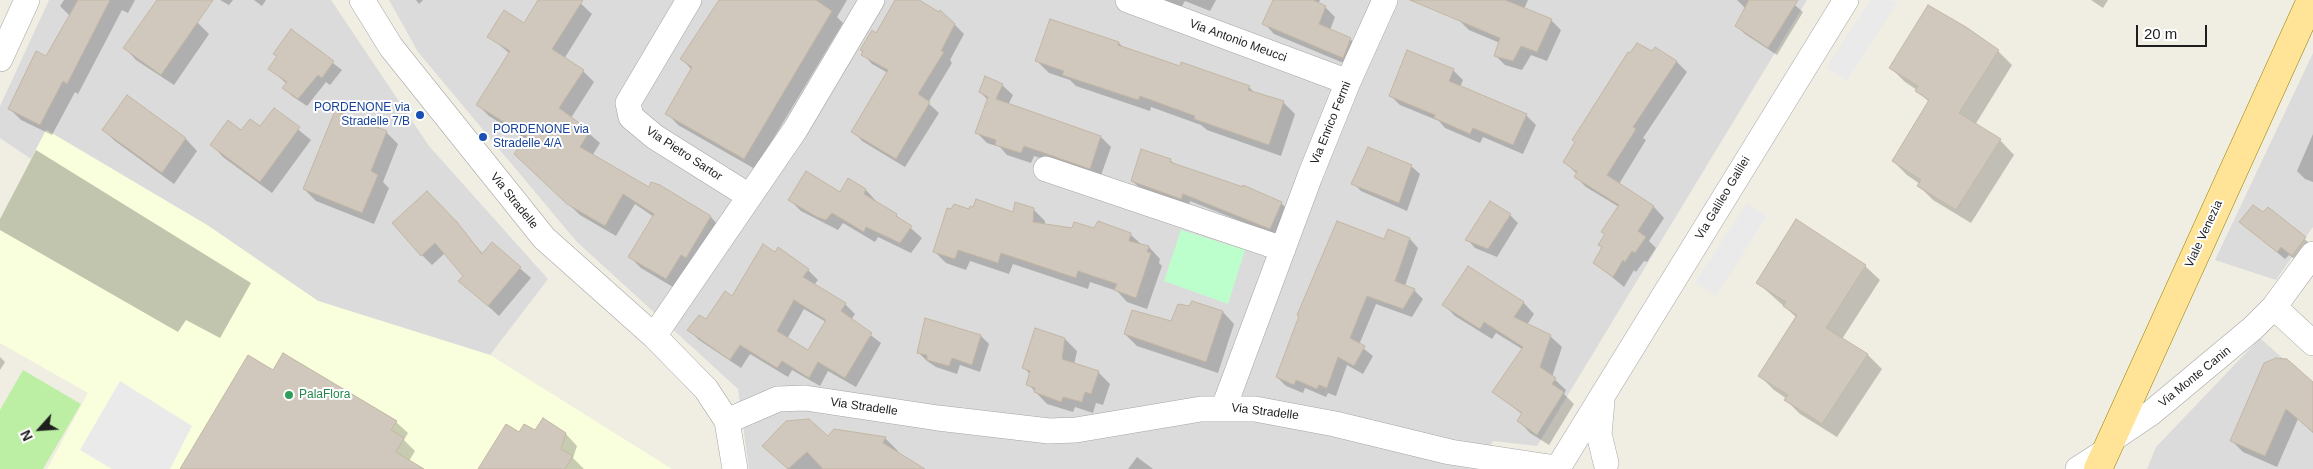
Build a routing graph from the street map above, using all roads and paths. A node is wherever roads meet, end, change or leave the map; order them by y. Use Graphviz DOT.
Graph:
graph roads {
  1 [pos="27,0"];
  2 [pos="362,0"];
  3 [pos="689,0"];
  4 [pos="872,0"];
  5 [pos="1128,0"];
  6 [pos="1385,0"];
  7 [pos="1846,0"];
  8 [pos="2311,0"];
  9 [pos="0,59"];
  10 [pos="1348,82"];
  11 [pos="1046,169"];
  12 [pos="749,196"];
  13 [pos="1283,249"];
  14 [pos="2313,254"];
  15 [pos="2274,307"];
  16 [pos="654,336"];
  17 [pos="2313,343"];
  18 [pos="1603,397"];
  19 [pos="1224,407"];
  20 [pos="727,421"];
  21 [pos="2105,453"];
  22 [pos="1557,466"];
  23 [pos="1611,467"];
  24 [pos="735,469"];
  25 [pos="2078,469"];
  1 -- 9 [label="street"];
  2 -- 16 [label="street, Via Stradelle"];
  3 -- 12 [label="street, Via Pietro Sartor"];
  4 -- 12 [label="street"];
  5 -- 10 [label="street, Via Antonio Meucci"];
  6 -- 10 [label="street, Via Enrico Fermi"];
  7 -- 18 [label="street, Via Galileo Galilei"];
  8 -- 21 [label="main road, Viale Venezia"];
  10 -- 13 [label="street, Via Enrico Fermi"];
  11 -- 13 [label="street"];
  12 -- 16 [label="street"];
  13 -- 19 [label="street, Via Enrico Fermi"];
  14 -- 15 [label="street, Via Monte Canin"];
  15 -- 17 [label="street"];
  15 -- 21 [label="street, Via Monte Canin"];
  16 -- 20 [label="street, Via Stradelle"];
  18 -- 22 [label="street, Via Galileo Galilei"];
  18 -- 23 [label="street, Via Galileo Galilei"];
  19 -- 20 [label="street, Via Stradelle"];
  19 -- 22 [label="street, Via Stradelle"];
  20 -- 24 [label="street"];
  21 -- 25 [label="street"];
  22 -- 23 [label="street"];
}
